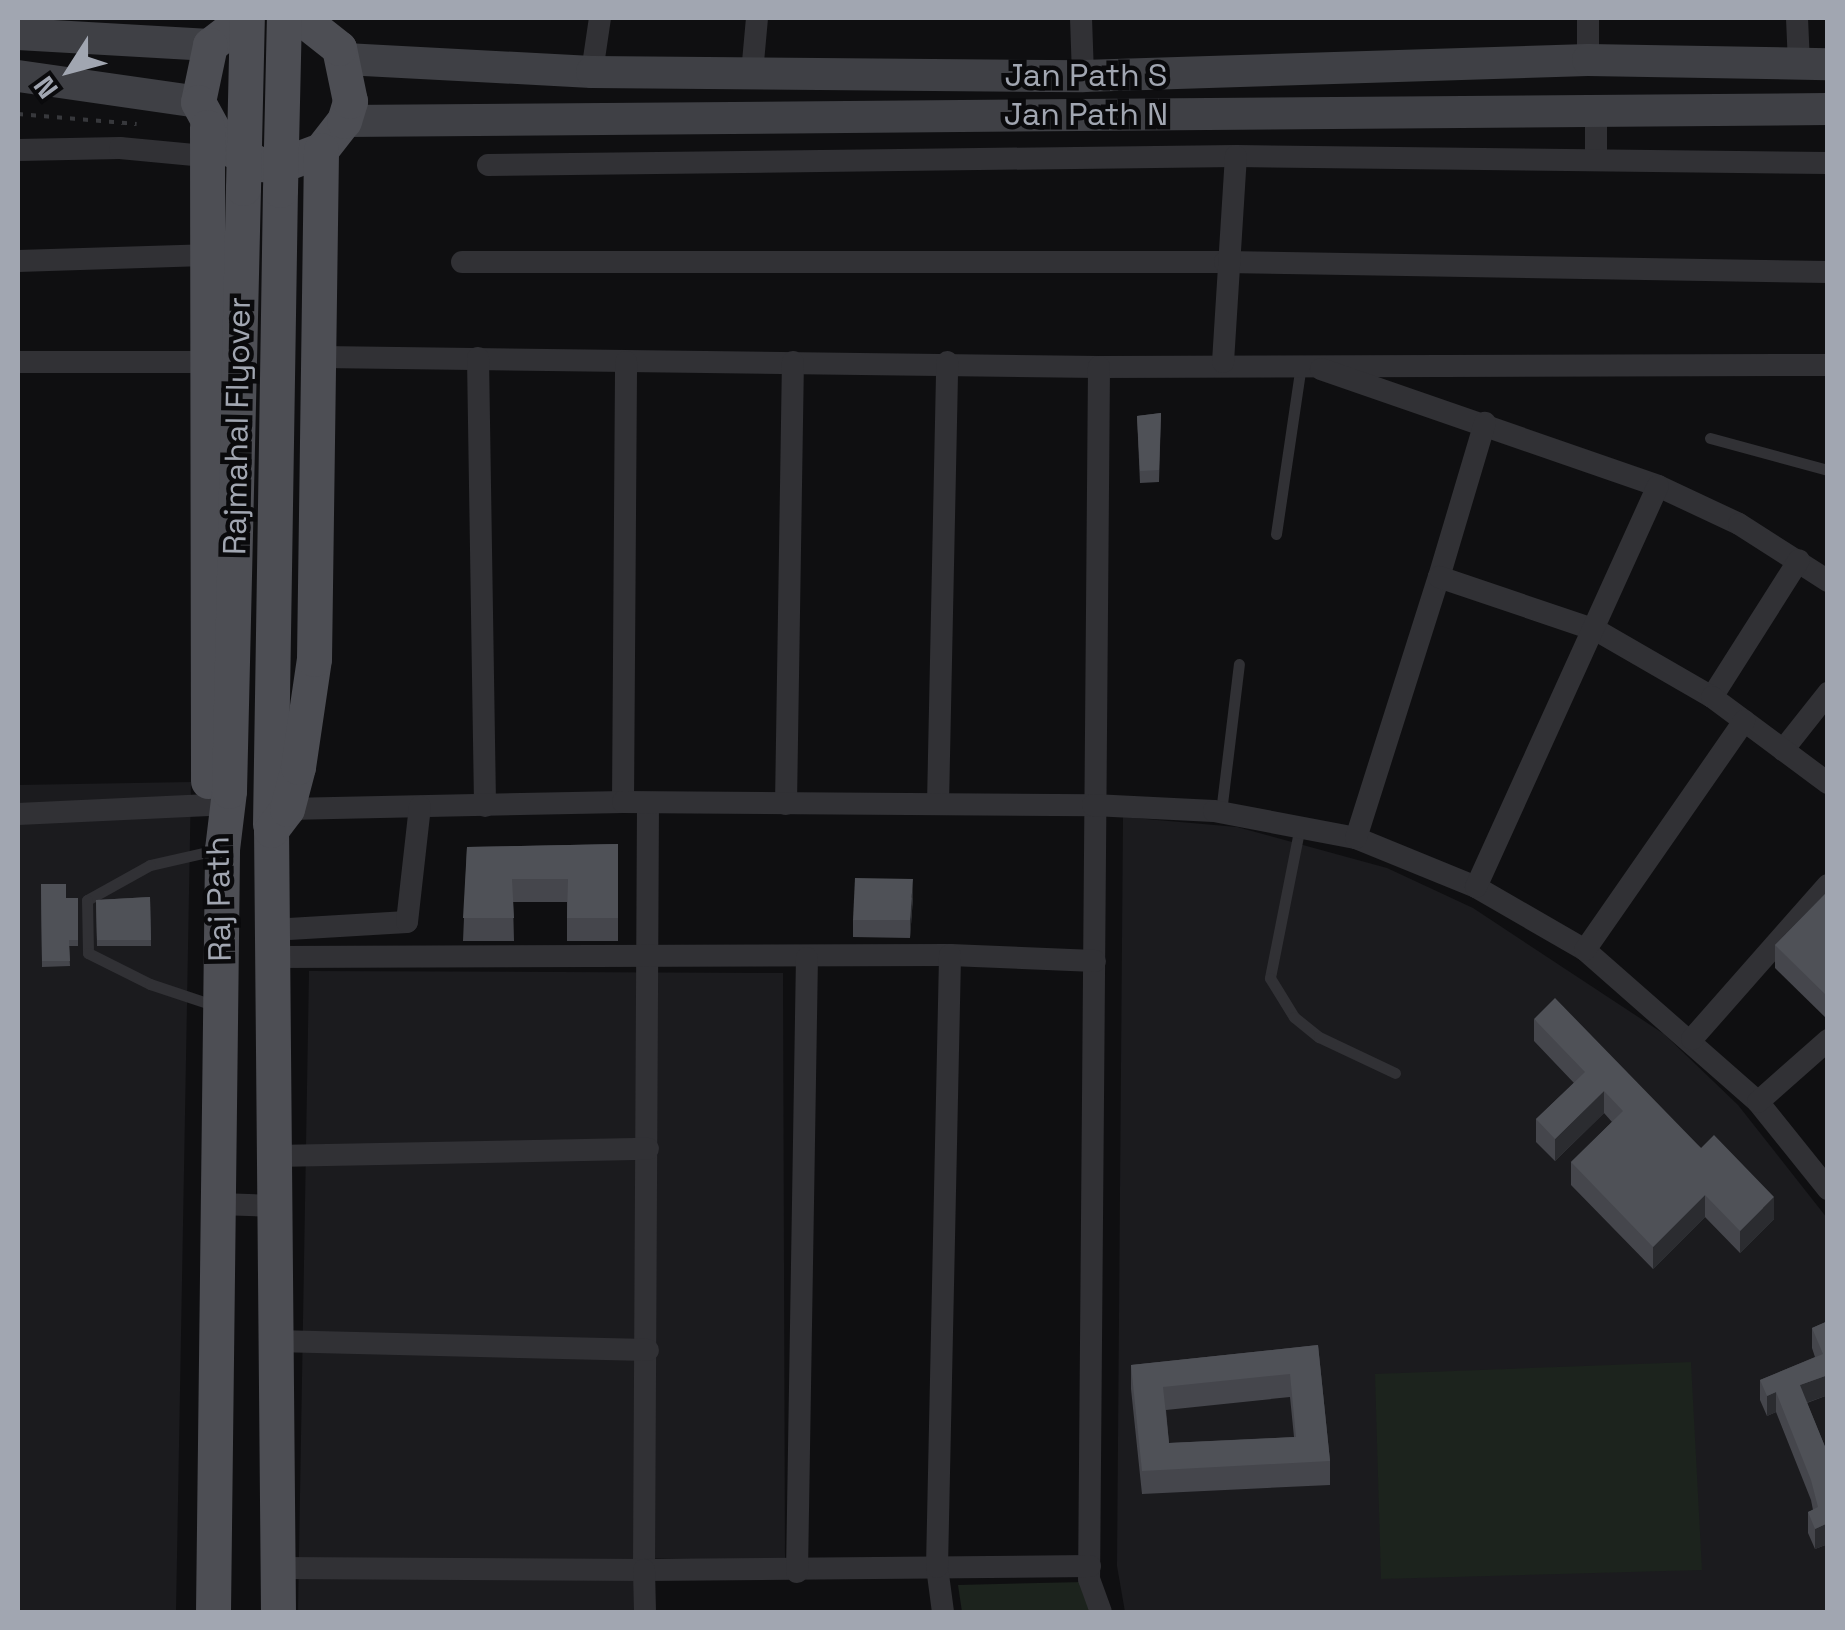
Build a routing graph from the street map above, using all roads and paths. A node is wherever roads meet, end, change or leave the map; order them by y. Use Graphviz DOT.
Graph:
graph roads {
  1 [pos="246,18"];
  2 [pos="284,18"];
  3 [pos="301,18"];
  4 [pos="600,18"];
  5 [pos="757,18"];
  6 [pos="1081,18"];
  7 [pos="1588,18"];
  8 [pos="1797,18"];
  9 [pos="22,28"];
  10 [pos="213,34"];
  11 [pos="336,38"];
  12 [pos="1588,60"];
  13 [pos="1813,64"];
  14 [pos="592,72"];
  15 [pos="752,73"];
  16 [pos="18,76"];
  17 [pos="1083,76"];
  18 [pos="1828,109"];
  19 [pos="1596,110"];
  20 [pos="18,114"];
  21 [pos="539,119"];
  22 [pos="344,121"];
  23 [pos="137,124"];
  24 [pos="204,128"];
  25 [pos="18,150"];
  26 [pos="321,150"];
  27 [pos="1236,156"];
  28 [pos="1596,160"];
  29 [pos="539,163"];
  30 [pos="1828,163"];
  31 [pos="488,165"];
  32 [pos="206,200"];
  33 [pos="321,202"];
  34 [pos="205,256"];
  35 [pos="18,261"];
  36 [pos="462,262"];
  37 [pos="1225,262"];
  38 [pos="1828,272"];
  39 [pos="322,357"];
  40 [pos="478,358"];
  41 [pos="18,362"];
  42 [pos="204,362"];
  43 [pos="626,362"];
  44 [pos="793,362"];
  45 [pos="947,362"];
  46 [pos="1223,362"];
  47 [pos="1302,362"];
  48 [pos="1828,365"];
  49 [pos="1099,366"];
  50 [pos="1484,422"];
  51 [pos="1710,438"];
  52 [pos="1828,470"];
  53 [pos="1658,486"];
  54 [pos="1276,534"];
  55 [pos="1799,560"];
  56 [pos="1439,577"];
  57 [pos="1828,581"];
  58 [pos="1596,630"];
  59 [pos="1239,664"];
  60 [pos="1828,693"];
  61 [pos="1712,697"];
  62 [pos="1744,721"];
  63 [pos="1783,750"];
  64 [pos="1828,783"];
  65 [pos="623,802"];
  66 [pos="648,804"];
  67 [pos="786,804"];
  68 [pos="938,804"];
  69 [pos="1093,805"];
  70 [pos="485,806"];
  71 [pos="420,807"];
  72 [pos="1220,812"];
  73 [pos="18,814"];
  74 [pos="279,820"];
  75 [pos="1300,826"];
  76 [pos="218,829"];
  77 [pos="1356,838"];
  78 [pos="1828,885"];
  79 [pos="1476,887"];
  80 [pos="272,943"];
  81 [pos="1585,950"];
  82 [pos="950,955"];
  83 [pos="807,958"];
  84 [pos="647,960"];
  85 [pos="1094,961"];
  86 [pos="220,1007"];
  87 [pos="1692,1038"];
  88 [pos="1828,1040"];
  89 [pos="1395,1074"];
  90 [pos="1758,1102"];
  91 [pos="648,1149"];
  92 [pos="275,1156"];
  93 [pos="1828,1190"];
  94 [pos="218,1204"];
  95 [pos="275,1206"];
  96 [pos="275,1342"];
  97 [pos="648,1350"];
  98 [pos="937,1566"];
  99 [pos="1090,1566"];
  100 [pos="278,1568"];
  101 [pos="644,1570"];
  102 [pos="797,1572"];
  103 [pos="213,1612"];
  104 [pos="278,1612"];
  105 [pos="645,1612"];
  106 [pos="943,1612"];
  107 [pos="1101,1612"];
  1 -- 10 [label="main road"];
  1 -- 76 [label="main road, Rajmahal Flyover, bridge"];
  2 -- 74 [label="main road, Rajmahal Flyover, bridge"];
  3 -- 11 [label="main road"];
  4 -- 14 [label="street"];
  5 -- 15 [label="street"];
  6 -- 17 [label="street"];
  7 -- 12 [label="street"];
  8 -- 13 [label="street"];
  9 -- 10 [label="main road"];
  10 -- 24 [label="main road, Raj Path"];
  11 -- 14 [label="main road, Jan Path S"];
  11 -- 22 [label="main road"];
  12 -- 13 [label="main road, Jan Path S"];
  12 -- 17 [label="main road, Jan Path S"];
  14 -- 15 [label="main road, Jan Path S"];
  15 -- 17 [label="main road, Jan Path S"];
  16 -- 24 [label="main road"];
  18 -- 19 [label="main road, Jan Path N"];
  19 -- 21 [label="main road, Jan Path N"];
  19 -- 28 [label="street"];
  20 -- 23 [label="path"];
  21 -- 22 [label="main road, Jan Path N"];
  21 -- 29 [label="street"];
  22 -- 26 [label="main road"];
  24 -- 25 [label="street"];
  24 -- 26 [label="main road"];
  24 -- 32 [label="main road, Raj Path"];
  26 -- 33 [label="main road, Raj Path"];
  27 -- 28 [label="street"];
  27 -- 29 [label="street"];
  27 -- 37 [label="street"];
  28 -- 30 [label="street"];
  29 -- 31 [label="street"];
  32 -- 33 [label="main road"];
  32 -- 34 [label="main road, Raj Path"];
  33 -- 39 [label="main road, Raj Path"];
  34 -- 35 [label="street"];
  34 -- 42 [label="main road, Raj Path"];
  36 -- 37 [label="street"];
  37 -- 38 [label="street"];
  37 -- 46 [label="street"];
  39 -- 40 [label="street"];
  39 -- 74 [label="main road, Raj Path"];
  40 -- 43 [label="street"];
  40 -- 70 [label="street"];
  41 -- 42 [label="street"];
  42 -- 76 [label="main road, Raj Path"];
  43 -- 44 [label="street"];
  43 -- 65 [label="street"];
  44 -- 45 [label="street"];
  44 -- 67 [label="street"];
  45 -- 49 [label="street"];
  45 -- 68 [label="street"];
  46 -- 47 [label="street"];
  46 -- 49 [label="street"];
  47 -- 48 [label="street"];
  47 -- 50 [label="street"];
  47 -- 54 [label="lane"];
  49 -- 69 [label="street"];
  50 -- 53 [label="street"];
  50 -- 56 [label="street"];
  51 -- 52 [label="lane"];
  53 -- 55 [label="street"];
  53 -- 58 [label="street"];
  55 -- 57 [label="street"];
  55 -- 61 [label="street"];
  56 -- 58 [label="street"];
  56 -- 77 [label="street"];
  58 -- 61 [label="street"];
  58 -- 79 [label="street"];
  59 -- 72 [label="lane"];
  60 -- 63 [label="street"];
  61 -- 62 [label="street"];
  62 -- 63 [label="street"];
  62 -- 81 [label="street"];
  63 -- 64 [label="street"];
  65 -- 66 [label="street"];
  65 -- 70 [label="street"];
  66 -- 67 [label="street"];
  66 -- 84 [label="street"];
  67 -- 68 [label="street"];
  68 -- 69 [label="street"];
  69 -- 72 [label="street"];
  69 -- 85 [label="street"];
  70 -- 71 [label="street"];
  71 -- 74 [label="street"];
  71 -- 80 [label="street"];
  72 -- 75 [label="street"];
  73 -- 76 [label="street"];
  74 -- 80 [label="main road, Raj Path"];
  75 -- 77 [label="street"];
  75 -- 89 [label="lane"];
  76 -- 86 [label="main road, Raj Path"];
  76 -- 86 [label="lane"];
  77 -- 79 [label="street"];
  78 -- 87 [label="street"];
  79 -- 81 [label="street"];
  80 -- 84 [label="street"];
  80 -- 92 [label="main road, Raj Path"];
  81 -- 87 [label="street"];
  82 -- 83 [label="street"];
  82 -- 85 [label="street"];
  82 -- 98 [label="street"];
  83 -- 84 [label="street"];
  83 -- 102 [label="street"];
  84 -- 91 [label="street"];
  85 -- 99 [label="street"];
  86 -- 94 [label="main road, Raj Path"];
  87 -- 90 [label="street"];
  88 -- 90 [label="street"];
  90 -- 93 [label="street"];
  91 -- 92 [label="street"];
  91 -- 97 [label="street"];
  92 -- 95 [label="main road, Raj Path"];
  94 -- 95 [label="street"];
  94 -- 103 [label="main road, Raj Path"];
  95 -- 96 [label="main road, Raj Path"];
  96 -- 97 [label="street"];
  96 -- 100 [label="main road, Raj Path"];
  97 -- 101 [label="street"];
  98 -- 99 [label="street"];
  98 -- 102 [label="street"];
  98 -- 106 [label="street"];
  99 -- 107 [label="street"];
  100 -- 101 [label="street"];
  100 -- 104 [label="main road, Raj Path"];
  101 -- 102 [label="street"];
  101 -- 105 [label="street"];
}
